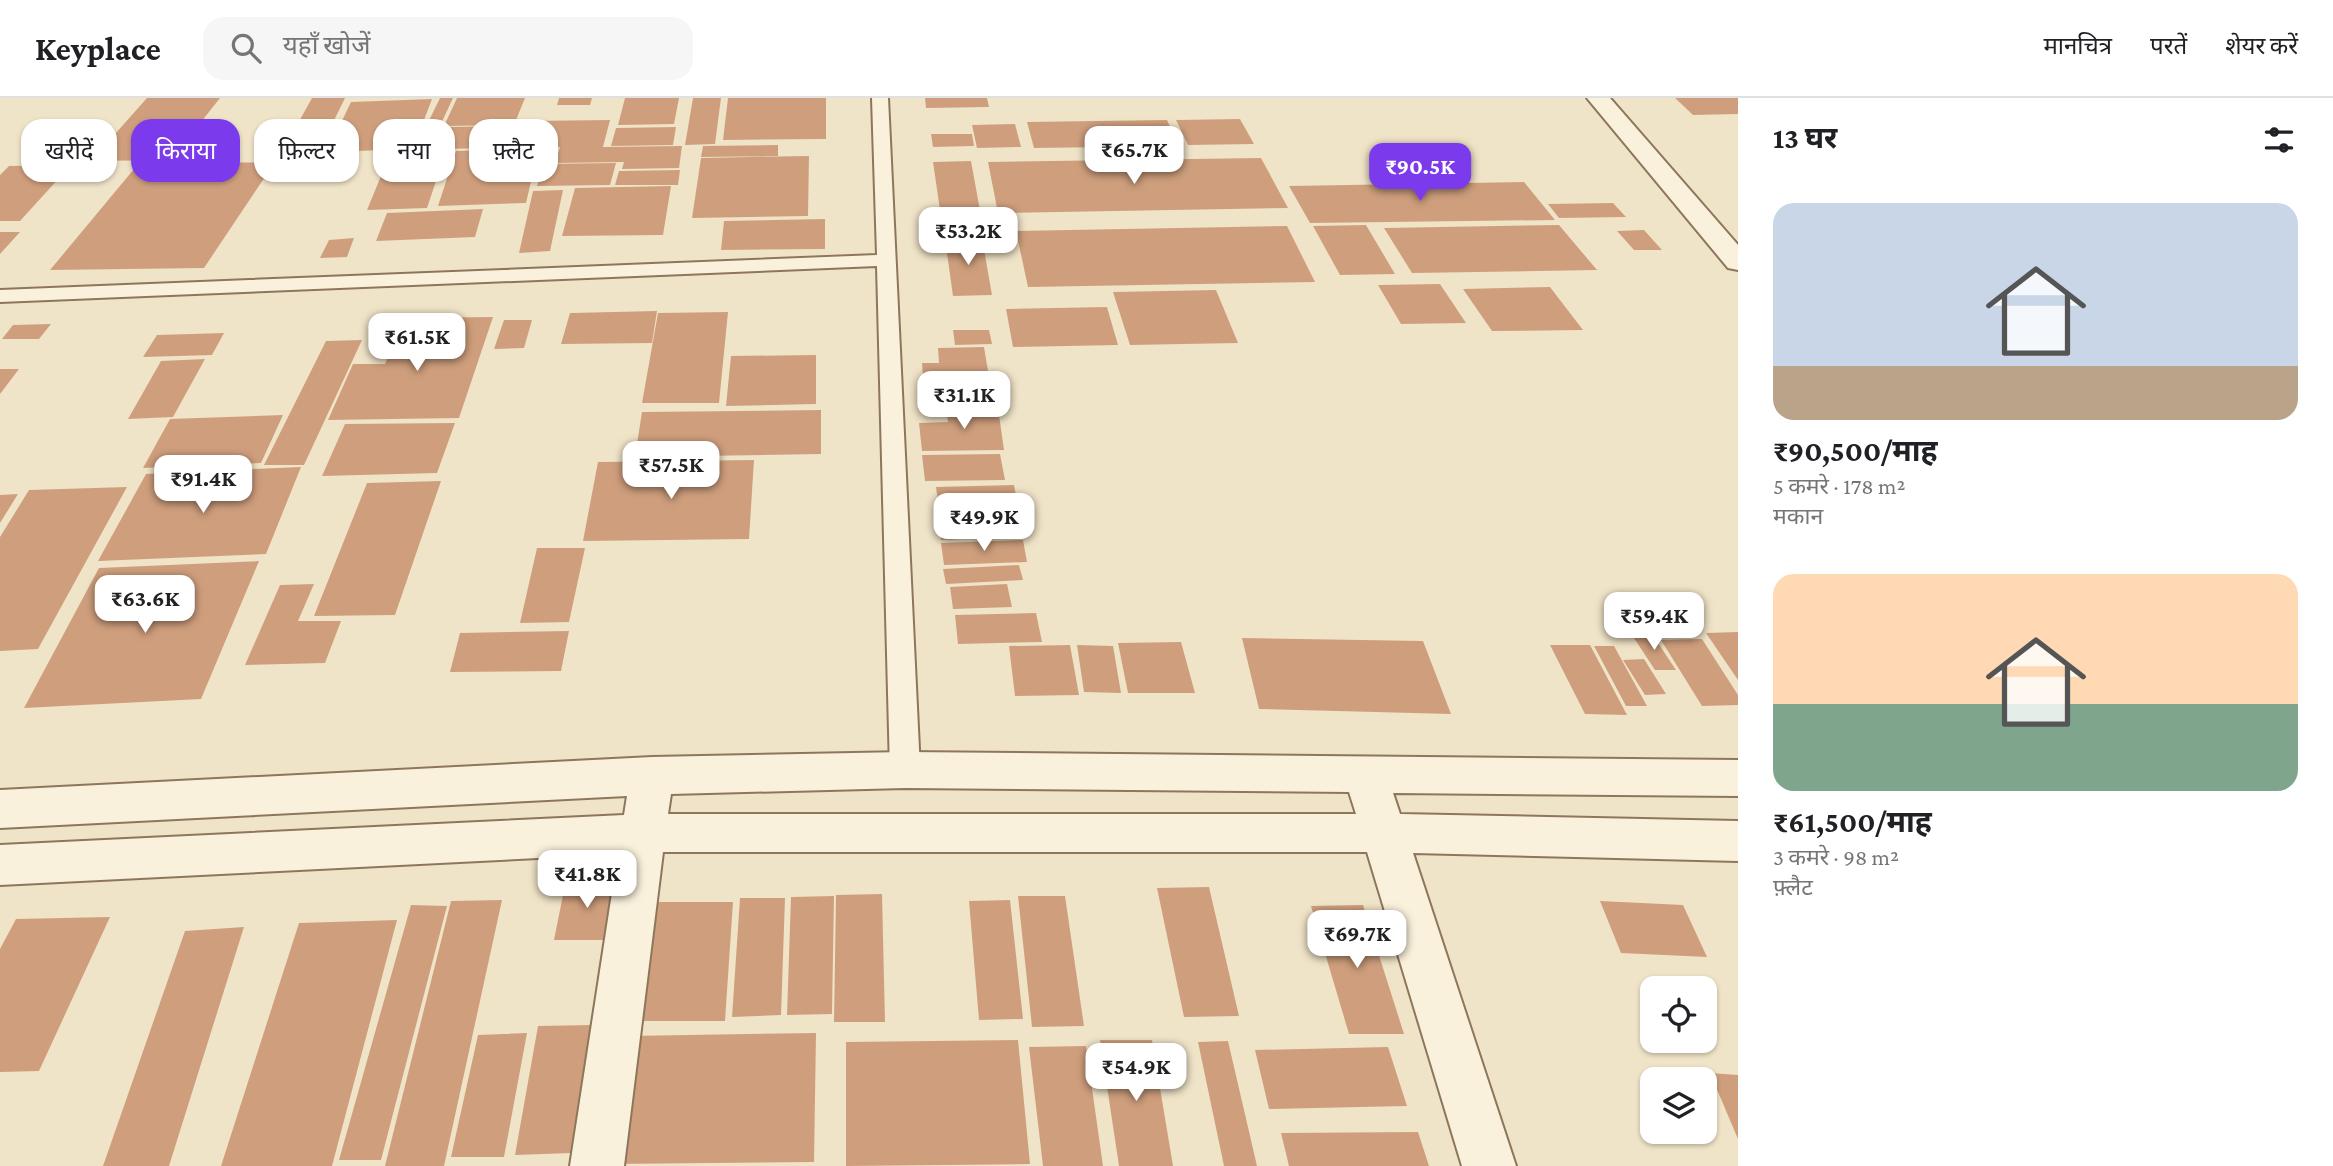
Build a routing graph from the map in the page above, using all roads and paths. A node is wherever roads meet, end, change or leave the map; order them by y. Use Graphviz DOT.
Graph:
graph roads {
  1 [pos="880,98"];
  2 [pos="1598,98"];
  3 [pos="886,260"];
  4 [pos="1738,262"];
  5 [pos="0,296"];
  6 [pos="905,770"];
  7 [pos="1365,774"];
  8 [pos="652,775"];
  9 [pos="1738,778"];
  10 [pos="0,809"];
  11 [pos="643,833"];
  12 [pos="1386,834"];
  13 [pos="1738,841"];
  14 [pos="0,865"];
  15 [pos="597,1166"];
  16 [pos="1489,1166"];
  1 -- 3 [label="lane"];
  2 -- 4 [label="street"];
  3 -- 5 [label="lane"];
  3 -- 6 [label="lane"];
  6 -- 7 [label="street"];
  6 -- 8 [label="street"];
  7 -- 9 [label="street"];
  7 -- 12 [label="street"];
  8 -- 10 [label="street"];
  8 -- 11 [label="street"];
  11 -- 12 [label="street"];
  11 -- 14 [label="street"];
  11 -- 15 [label="street"];
  12 -- 13 [label="street"];
  12 -- 16 [label="street"];
}
